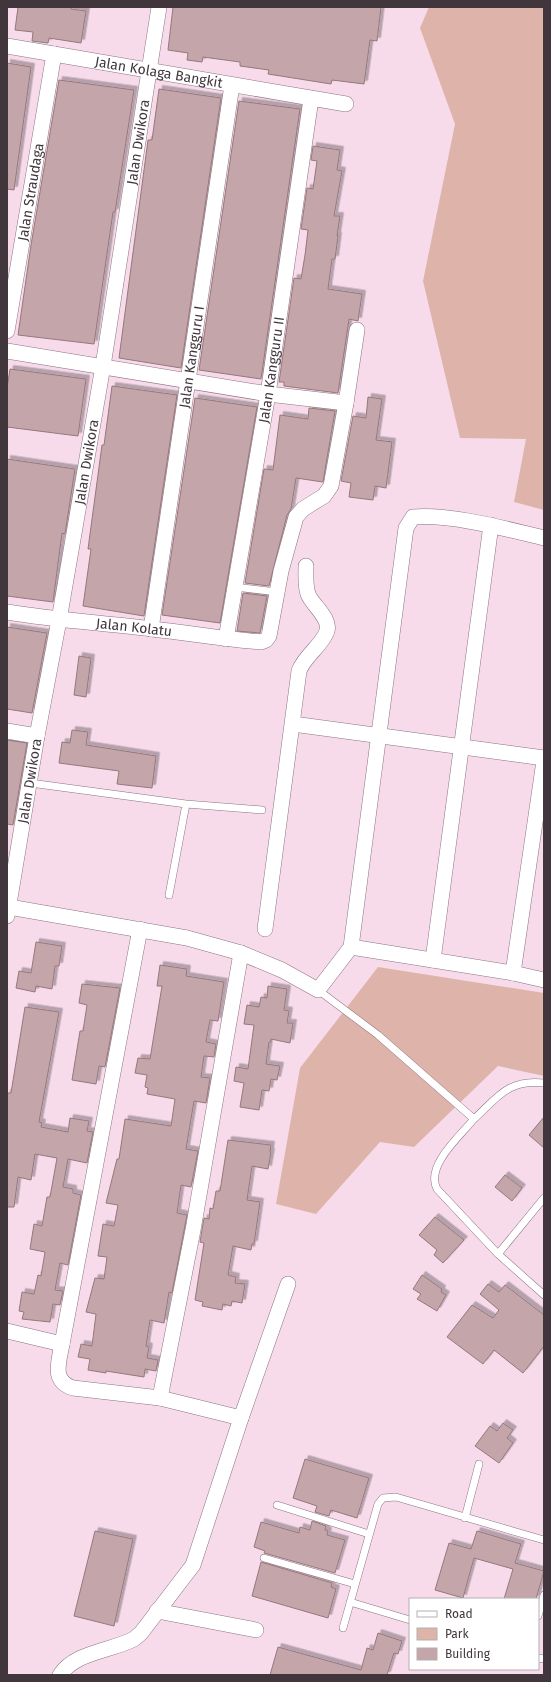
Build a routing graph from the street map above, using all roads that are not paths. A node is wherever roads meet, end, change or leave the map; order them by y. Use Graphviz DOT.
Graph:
graph roads {
  1 [pos="159,7"];
  2 [pos="7,46"];
  3 [pos="54,54"];
  4 [pos="149,70"];
  5 [pos="232,85"];
  6 [pos="311,99"];
  7 [pos="346,104"];
  8 [pos="356,330"];
  9 [pos="7,331"];
  10 [pos="7,351"];
  11 [pos="103,366"];
  12 [pos="188,381"];
  13 [pos="268,394"];
  14 [pos="346,403"];
  15 [pos="491,525"];
  16 [pos="544,538"];
  17 [pos="306,566"];
  18 [pos="235,587"];
  19 [pos="276,592"];
  20 [pos="7,612"];
  21 [pos="59,620"];
  22 [pos="151,629"];
  23 [pos="226,639"];
  24 [pos="293,724"];
  25 [pos="7,731"];
  26 [pos="37,736"];
  27 [pos="379,736"];
  28 [pos="461,747"];
  29 [pos="544,759"];
  30 [pos="30,782"];
  31 [pos="186,804"];
  32 [pos="262,810"];
  33 [pos="13,848"];
  34 [pos="169,895"];
  35 [pos="8,911"];
  36 [pos="140,929"];
  37 [pos="265,929"];
  38 [pos="351,947"];
  39 [pos="241,953"];
  40 [pos="433,960"];
  41 [pos="513,973"];
  42 [pos="544,980"];
  43 [pos="318,990"];
  44 [pos="544,1083"];
  45 [pos="474,1119"];
  46 [pos="544,1198"];
  47 [pos="498,1254"];
  48 [pos="288,1284"];
  49 [pos="544,1295"];
  50 [pos="7,1331"];
  51 [pos="62,1344"];
  52 [pos="160,1398"];
  53 [pos="241,1418"];
  54 [pos="479,1464"];
  55 [pos="277,1505"];
  56 [pos="465,1518"];
  57 [pos="369,1534"];
  58 [pos="544,1540"];
  59 [pos="264,1558"];
  60 [pos="355,1584"];
  61 [pos="544,1595"];
  62 [pos="350,1602"];
  63 [pos="158,1611"];
  64 [pos="539,1612"];
  65 [pos="409,1620"];
  66 [pos="343,1628"];
  67 [pos="256,1630"];
  68 [pos="60,1675"];
  1 -- 4 [label="street, Jalan Dwikora"];
  2 -- 3 [label="street, Jalan Kolaga Bangkit"];
  3 -- 4 [label="street, Jalan Kolaga Bangkit"];
  3 -- 9 [label="street, Jalan Straudaga"];
  4 -- 5 [label="street, Jalan Kolaga Bangkit"];
  4 -- 11 [label="street, Jalan Dwikora"];
  5 -- 6 [label="street, Jalan Kolaga Bangkit"];
  5 -- 12 [label="street, Jalan Kangguru I"];
  6 -- 7 [label="street, Jalan Kolaga Bangkit"];
  6 -- 13 [label="street, Jalan Kangguru II"];
  8 -- 14 [label="street"];
  10 -- 11 [label="street"];
  11 -- 12 [label="street"];
  11 -- 21 [label="street, Jalan Dwikora"];
  12 -- 13 [label="street"];
  12 -- 22 [label="street, Jalan Kangguru I"];
  13 -- 14 [label="street"];
  13 -- 18 [label="street, Jalan Kangguru II"];
  14 -- 19 [label="street"];
  15 -- 16 [label="street"];
  15 -- 27 [label="street"];
  15 -- 28 [label="street"];
  17 -- 24 [label="street"];
  18 -- 19 [label="lane"];
  18 -- 23 [label="street, Jalan Kangguru II"];
  19 -- 23 [label="street, Jalan Kolatu"];
  20 -- 21 [label="street, Jalan Kolatu"];
  21 -- 22 [label="street, Jalan Kolatu"];
  21 -- 26 [label="street, Jalan Dwikora"];
  22 -- 23 [label="street, Jalan Kolatu"];
  24 -- 27 [label="street"];
  24 -- 37 [label="street"];
  25 -- 26 [label="street"];
  26 -- 30 [label="street, Jalan Dwikora"];
  27 -- 28 [label="street"];
  27 -- 38 [label="street"];
  28 -- 29 [label="street"];
  28 -- 40 [label="street"];
  29 -- 41 [label="street"];
  30 -- 31 [label="lane"];
  30 -- 33 [label="street, Jalan Dwikora"];
  31 -- 32 [label="lane"];
  31 -- 34 [label="lane"];
  33 -- 35 [label="street, Jalan Dwikora"];
  35 -- 36 [label="street"];
  36 -- 39 [label="street"];
  36 -- 51 [label="street"];
  38 -- 40 [label="street"];
  38 -- 43 [label="street"];
  39 -- 43 [label="street"];
  39 -- 52 [label="street"];
  40 -- 41 [label="street"];
  41 -- 42 [label="street"];
  43 -- 45 [label="lane"];
  44 -- 45 [label="lane"];
  45 -- 47 [label="lane"];
  46 -- 47 [label="lane"];
  47 -- 49 [label="lane"];
  48 -- 53 [label="street"];
  50 -- 51 [label="street"];
  51 -- 52 [label="street"];
  52 -- 53 [label="street"];
  53 -- 63 [label="street"];
  54 -- 56 [label="lane"];
  55 -- 57 [label="lane"];
  56 -- 57 [label="lane"];
  56 -- 58 [label="lane"];
  57 -- 60 [label="lane"];
  59 -- 60 [label="lane"];
  60 -- 62 [label="lane"];
  61 -- 64 [label="lane"];
  62 -- 65 [label="lane"];
  62 -- 66 [label="lane"];
  63 -- 67 [label="street"];
  63 -- 68 [label="street"];
}
